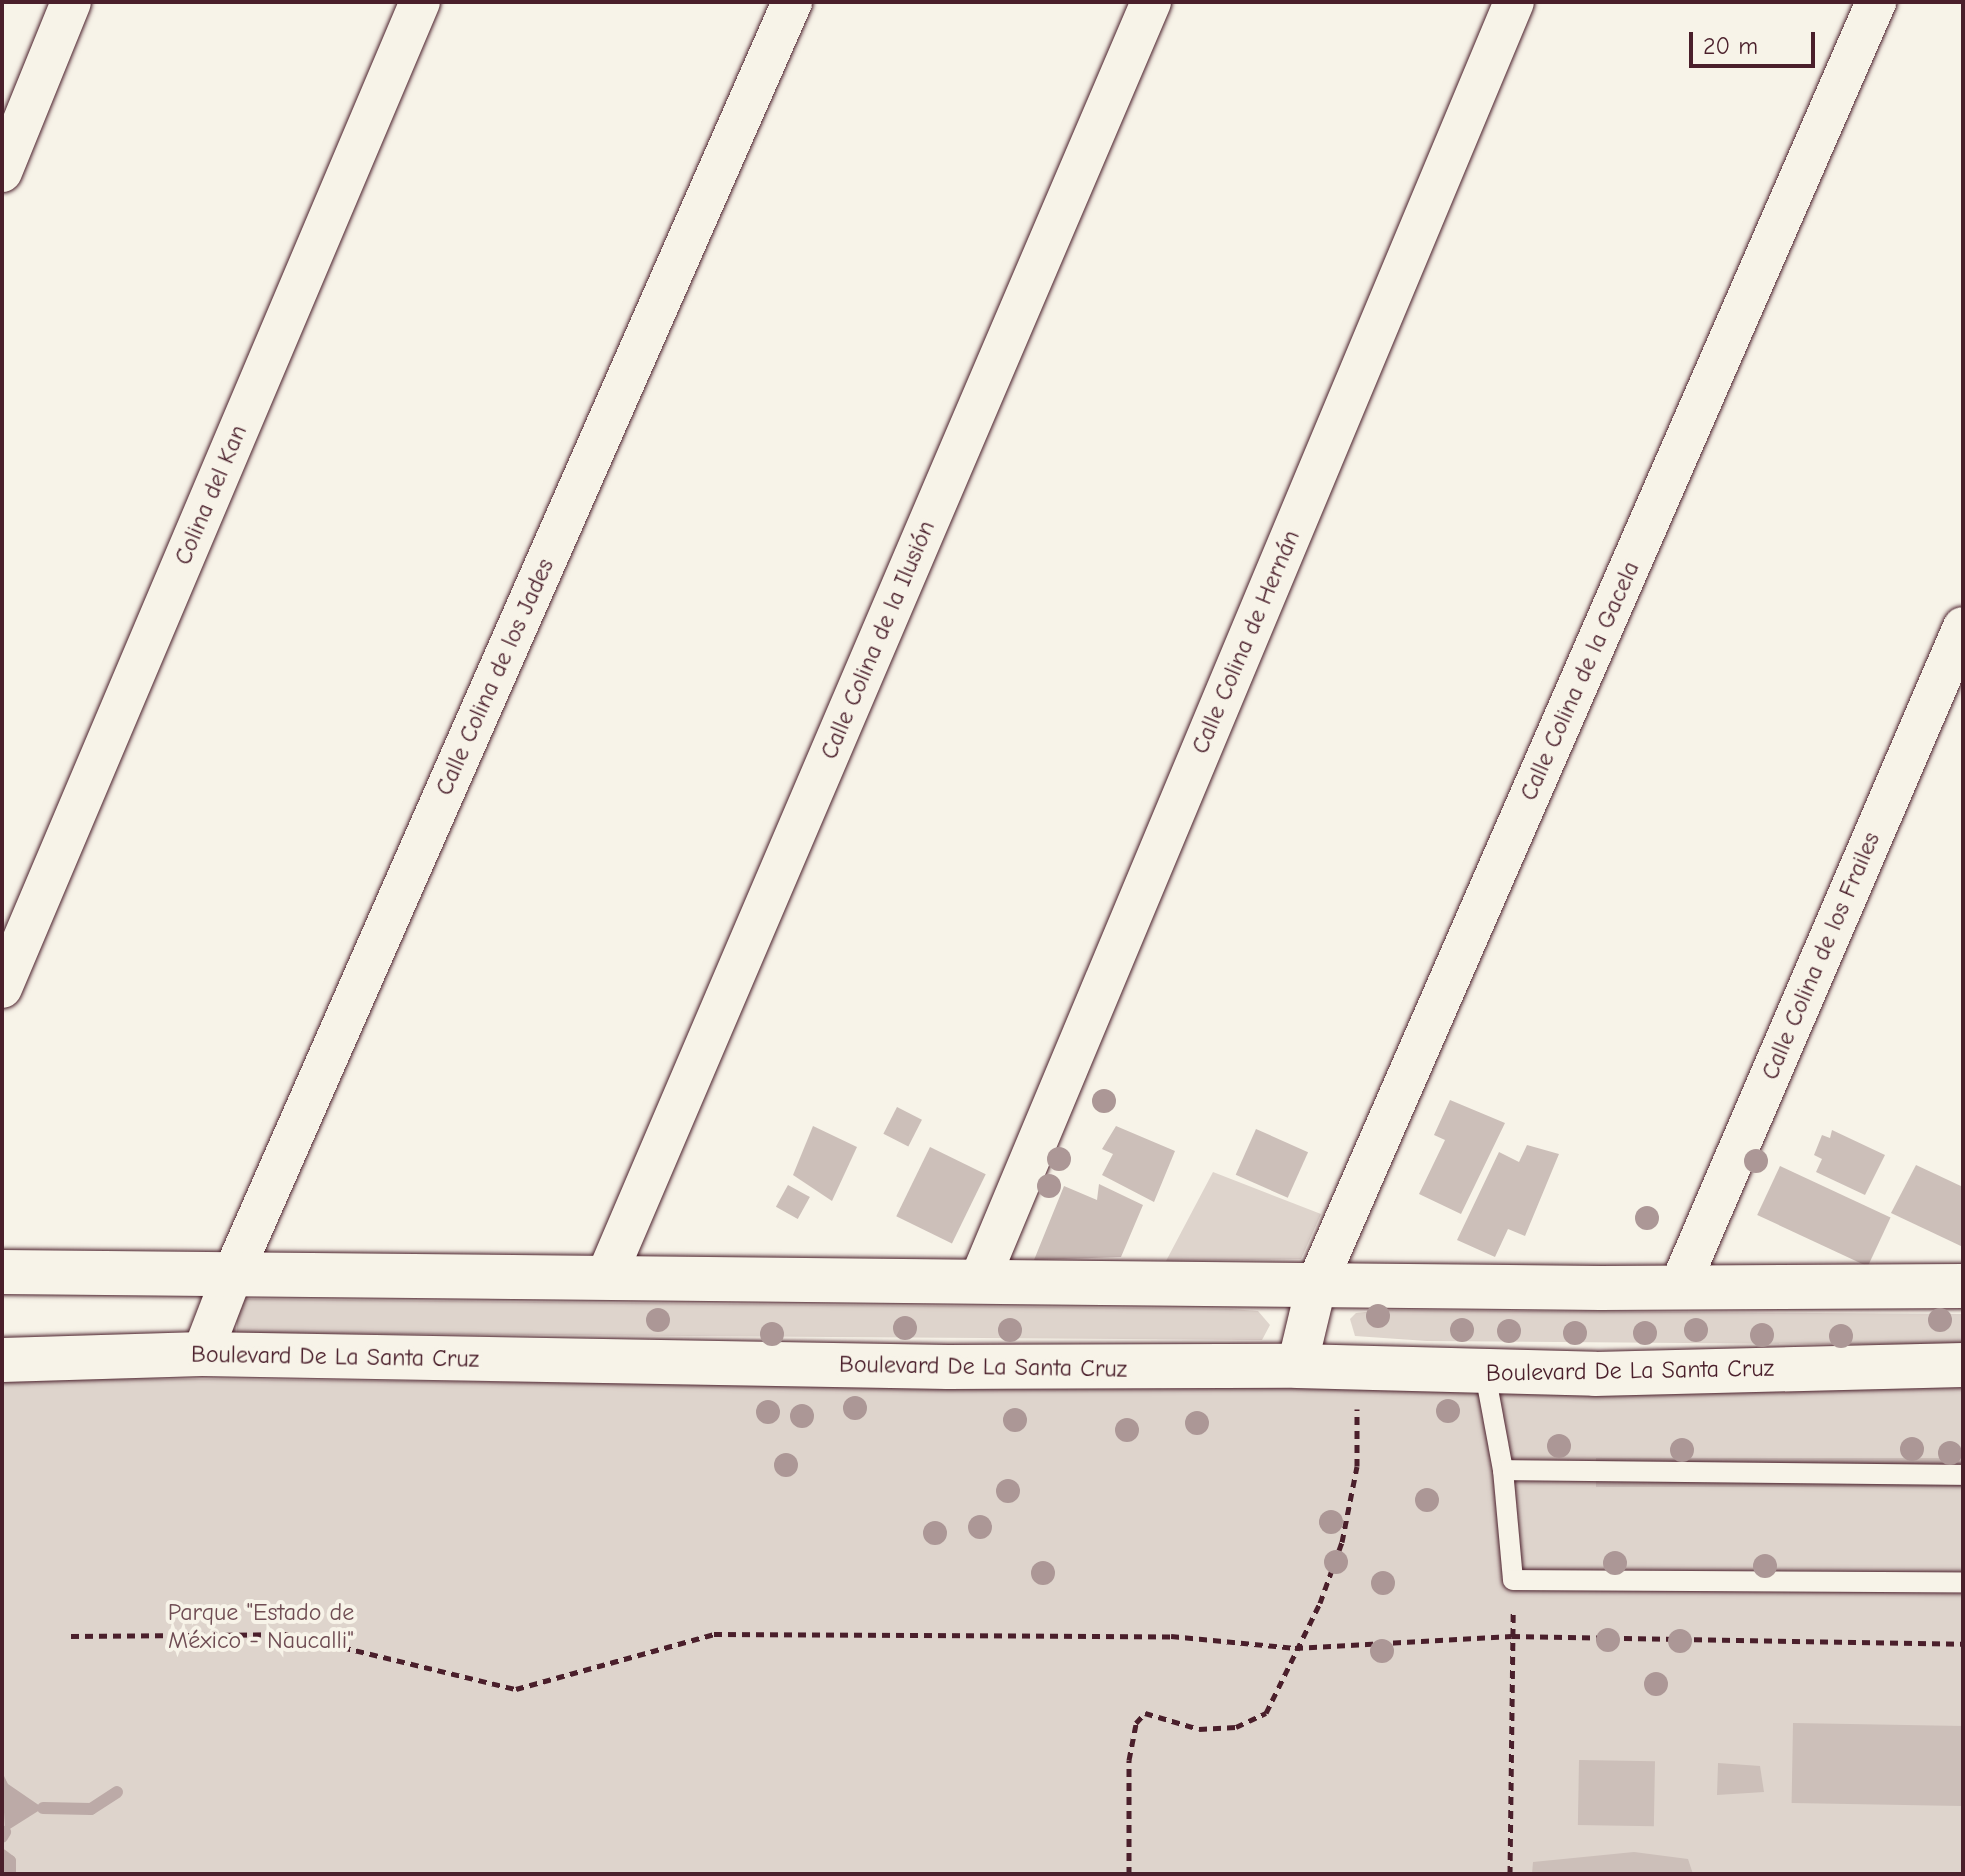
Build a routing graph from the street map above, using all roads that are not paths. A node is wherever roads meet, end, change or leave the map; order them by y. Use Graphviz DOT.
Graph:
graph roads {
  1 [pos="71,2"];
  2 [pos="420,2"];
  3 [pos="792,2"];
  4 [pos="1151,2"];
  5 [pos="1514,2"];
  6 [pos="1876,2"];
  7 [pos="2,172"];
  8 [pos="1963,627"];
  9 [pos="2,988"];
  10 [pos="234,1271"];
  11 [pos="2,1272"];
  12 [pos="605,1279"];
  13 [pos="979,1281"];
  14 [pos="1317,1283"];
  15 [pos="1680,1285"];
  16 [pos="1963,1286"];
  17 [pos="202,1354"];
  18 [pos="2,1360"];
  19 [pos="1963,1365"];
  20 [pos="1297,1366"];
  21 [pos="1485,1373"];
  22 [pos="1503,1470"];
  23 [pos="1963,1475"];
  24 [pos="1963,1582"];
  1 -- 7 [label="street"];
  2 -- 9 [label="street, Colina del Kan"];
  3 -- 10 [label="street, Calle Colina de los Jades"];
  4 -- 12 [label="street, Calle Colina de la Ilusión"];
  5 -- 13 [label="street, Calle Colina de Hernán"];
  6 -- 14 [label="street, Calle Colina de la Gacela"];
  8 -- 15 [label="street, Calle Colina de los Frailes"];
  10 -- 11 [label="main road"];
  10 -- 12 [label="main road"];
  10 -- 17 [label="street, Calle Colina de los Jades"];
  12 -- 13 [label="main road"];
  13 -- 14 [label="main road"];
  14 -- 15 [label="main road"];
  14 -- 20 [label="street, Calle Colina de la Gacela"];
  15 -- 16 [label="main road"];
  17 -- 18 [label="main road, Boulevard De La Santa Cruz"];
  17 -- 20 [label="main road, Boulevard De La Santa Cruz"];
  19 -- 21 [label="main road, Boulevard De La Santa Cruz"];
  20 -- 21 [label="main road, Boulevard De La Santa Cruz"];
  21 -- 22 [label="lane"];
  22 -- 23 [label="lane"];
  22 -- 24 [label="lane"];
}
